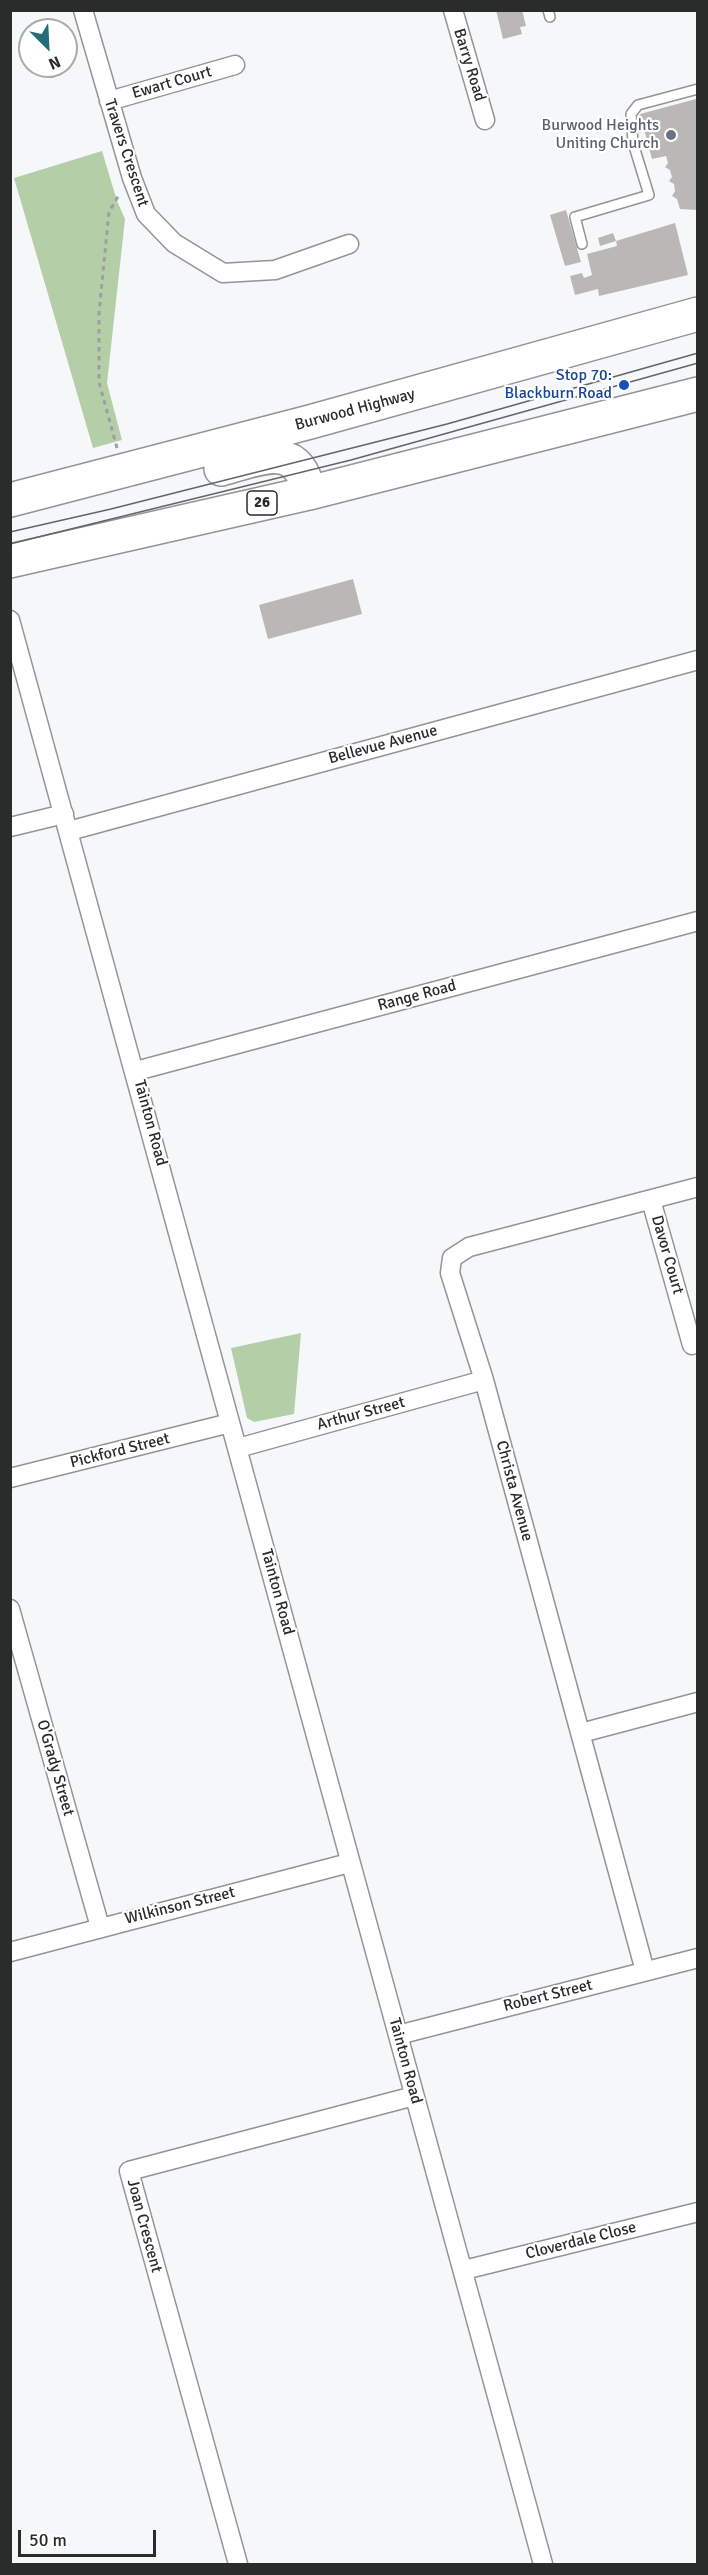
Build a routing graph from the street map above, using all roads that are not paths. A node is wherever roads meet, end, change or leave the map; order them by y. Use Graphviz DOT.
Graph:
graph roads {
  1 [pos="83,10"];
  2 [pos="453,10"];
  3 [pos="235,65"];
  4 [pos="698,89"];
  5 [pos="109,100"];
  6 [pos="485,120"];
  7 [pos="349,243"];
  8 [pos="582,244"];
  9 [pos="698,314"];
  10 [pos="698,394"];
  11 [pos="130,460"];
  12 [pos="309,493"];
  13 [pos="10,500"];
  14 [pos="10,561"];
  15 [pos="10,620"];
  16 [pos="698,660"];
  17 [pos="66,822"];
  18 [pos="10,826"];
  19 [pos="698,921"];
  20 [pos="136,1071"];
  21 [pos="698,1187"];
  22 [pos="651,1200"];
  23 [pos="692,1345"];
  24 [pos="484,1380"];
  25 [pos="230,1423"];
  26 [pos="238,1448"];
  27 [pos="10,1478"];
  28 [pos="10,1609"];
  29 [pos="698,1702"];
  30 [pos="580,1733"];
  31 [pos="350,1863"];
  32 [pos="100,1927"];
  33 [pos="10,1952"];
  34 [pos="698,1958"];
  35 [pos="645,1971"];
  36 [pos="398,2035"];
  37 [pos="414,2096"];
  38 [pos="698,2212"];
  39 [pos="464,2270"];
  40 [pos="237,2565"];
  41 [pos="543,2565"];
  1 -- 5 [label="street, Travers Crescent"];
  2 -- 6 [label="street, Barry Road"];
  3 -- 5 [label="street, Ewart Court"];
  4 -- 8 [label="lane"];
  5 -- 7 [label="street, Travers Crescent"];
  9 -- 11 [label="highway, Burwood Highway"];
  10 -- 12 [label="highway, 26"];
  11 -- 12 [label="highway"];
  11 -- 13 [label="highway, Burwood Highway"];
  12 -- 14 [label="highway, 26"];
  15 -- 17 [label="street, Tainton Road"];
  16 -- 17 [label="street, Bellevue Avenue"];
  17 -- 18 [label="street, Bellevue Avenue"];
  17 -- 20 [label="street, Tainton Road"];
  19 -- 20 [label="street, Range Road"];
  20 -- 25 [label="street, Tainton Road"];
  21 -- 22 [label="street, Christa Avenue"];
  22 -- 23 [label="street, Davor Court"];
  22 -- 24 [label="street, Christa Avenue"];
  24 -- 26 [label="street, Arthur Street"];
  24 -- 30 [label="street, Christa Avenue"];
  25 -- 26 [label="street, Tainton Road"];
  25 -- 27 [label="street, Pickford Street"];
  26 -- 31 [label="street, Tainton Road"];
  28 -- 32 [label="street, O'Grady Street"];
  29 -- 30 [label="street"];
  30 -- 35 [label="street, Christa Avenue"];
  31 -- 32 [label="street, Wilkinson Street"];
  31 -- 36 [label="street, Tainton Road"];
  32 -- 33 [label="street, Wilkinson Street"];
  34 -- 35 [label="street, Robert Street"];
  35 -- 36 [label="street, Robert Street"];
  36 -- 37 [label="street, Tainton Road"];
  37 -- 39 [label="street, Tainton Road"];
  37 -- 40 [label="street, Joan Crescent"];
  38 -- 39 [label="street, Cloverdale Close"];
  39 -- 41 [label="street, Tainton Road"];
}
